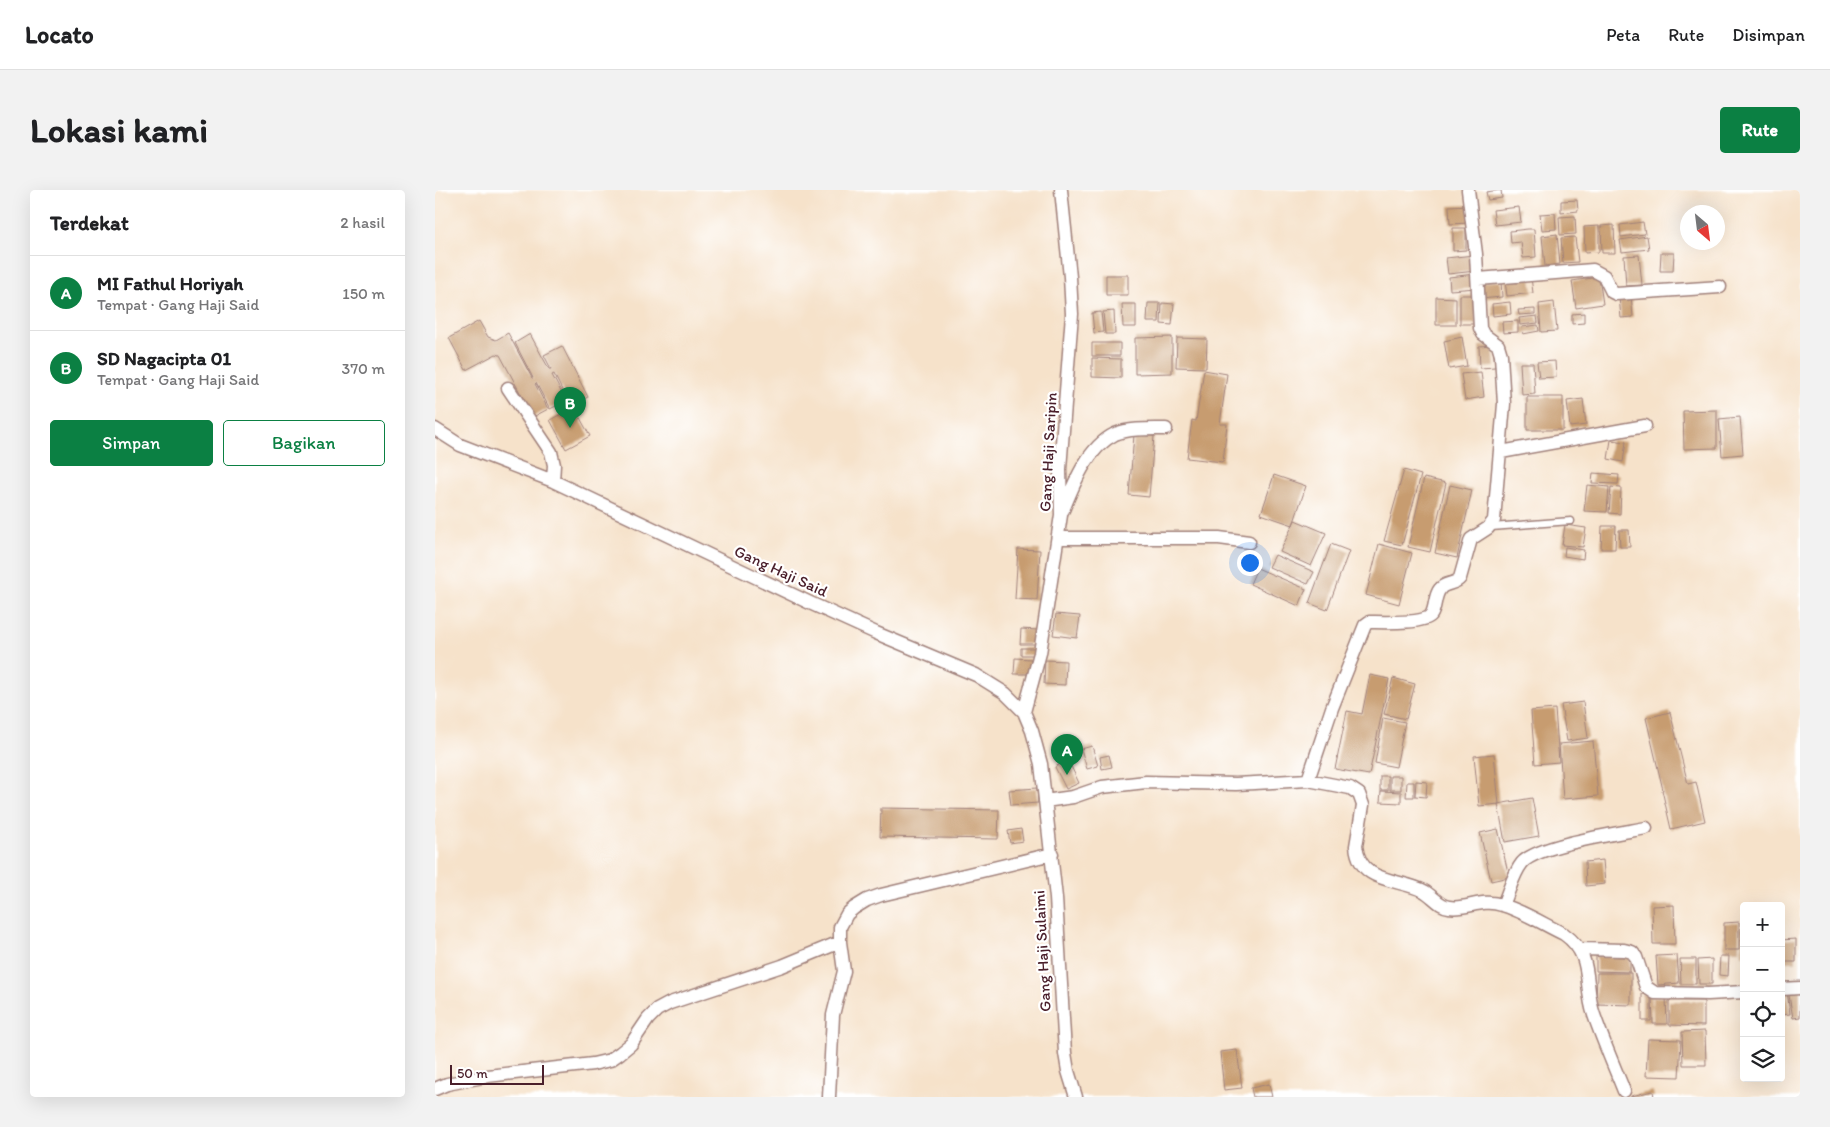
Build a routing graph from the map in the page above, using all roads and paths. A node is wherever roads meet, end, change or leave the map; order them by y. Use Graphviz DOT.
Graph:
graph roads {
  1 [pos="1061,190"];
  2 [pos="1469,190"];
  3 [pos="1478,279"];
  4 [pos="1720,287"];
  5 [pos="508,388"];
  6 [pos="1645,426"];
  7 [pos="435,429"];
  8 [pos="1166,429"];
  9 [pos="1501,452"];
  10 [pos="553,482"];
  11 [pos="1061,515"];
  12 [pos="1571,521"];
  13 [pos="1488,528"];
  14 [pos="1059,538"];
  15 [pos="1249,542"];
  16 [pos="1024,712"];
  17 [pos="1308,780"];
  18 [pos="1045,801"];
  19 [pos="1646,828"];
  20 [pos="1052,854"];
  21 [pos="1503,905"];
  22 [pos="840,942"];
  23 [pos="1580,949"];
  24 [pos="1800,988"];
  25 [pos="1785,989"];
  26 [pos="1740,992"];
  27 [pos="435,1089"];
  28 [pos="1624,1091"];
  29 [pos="829,1097"];
  30 [pos="1076,1097"];
  1 -- 11 [label="street, Gang Haji Saripin"];
  2 -- 3 [label="street"];
  3 -- 4 [label="street"];
  3 -- 9 [label="street"];
  5 -- 10 [label="street"];
  6 -- 9 [label="street"];
  7 -- 10 [label="street, Gang Haji Said"];
  8 -- 11 [label="street"];
  9 -- 13 [label="street"];
  10 -- 16 [label="street, Gang Haji Said"];
  11 -- 14 [label="street, Gang Haji Saripin"];
  12 -- 13 [label="lane"];
  13 -- 17 [label="street"];
  14 -- 15 [label="street"];
  14 -- 16 [label="street, Gang Haji Saripin"];
  16 -- 18 [label="street, Gang Haji Said"];
  17 -- 18 [label="street"];
  17 -- 21 [label="street"];
  18 -- 20 [label="street, Gang Haji Sulaimi"];
  19 -- 21 [label="street"];
  20 -- 22 [label="street"];
  20 -- 30 [label="street, Gang Haji Sulaimi"];
  21 -- 23 [label="street"];
  22 -- 27 [label="street"];
  22 -- 29 [label="street"];
  23 -- 26 [label="street"];
  23 -- 28 [label="street"];
  24 -- 25 [label="street"];
}
